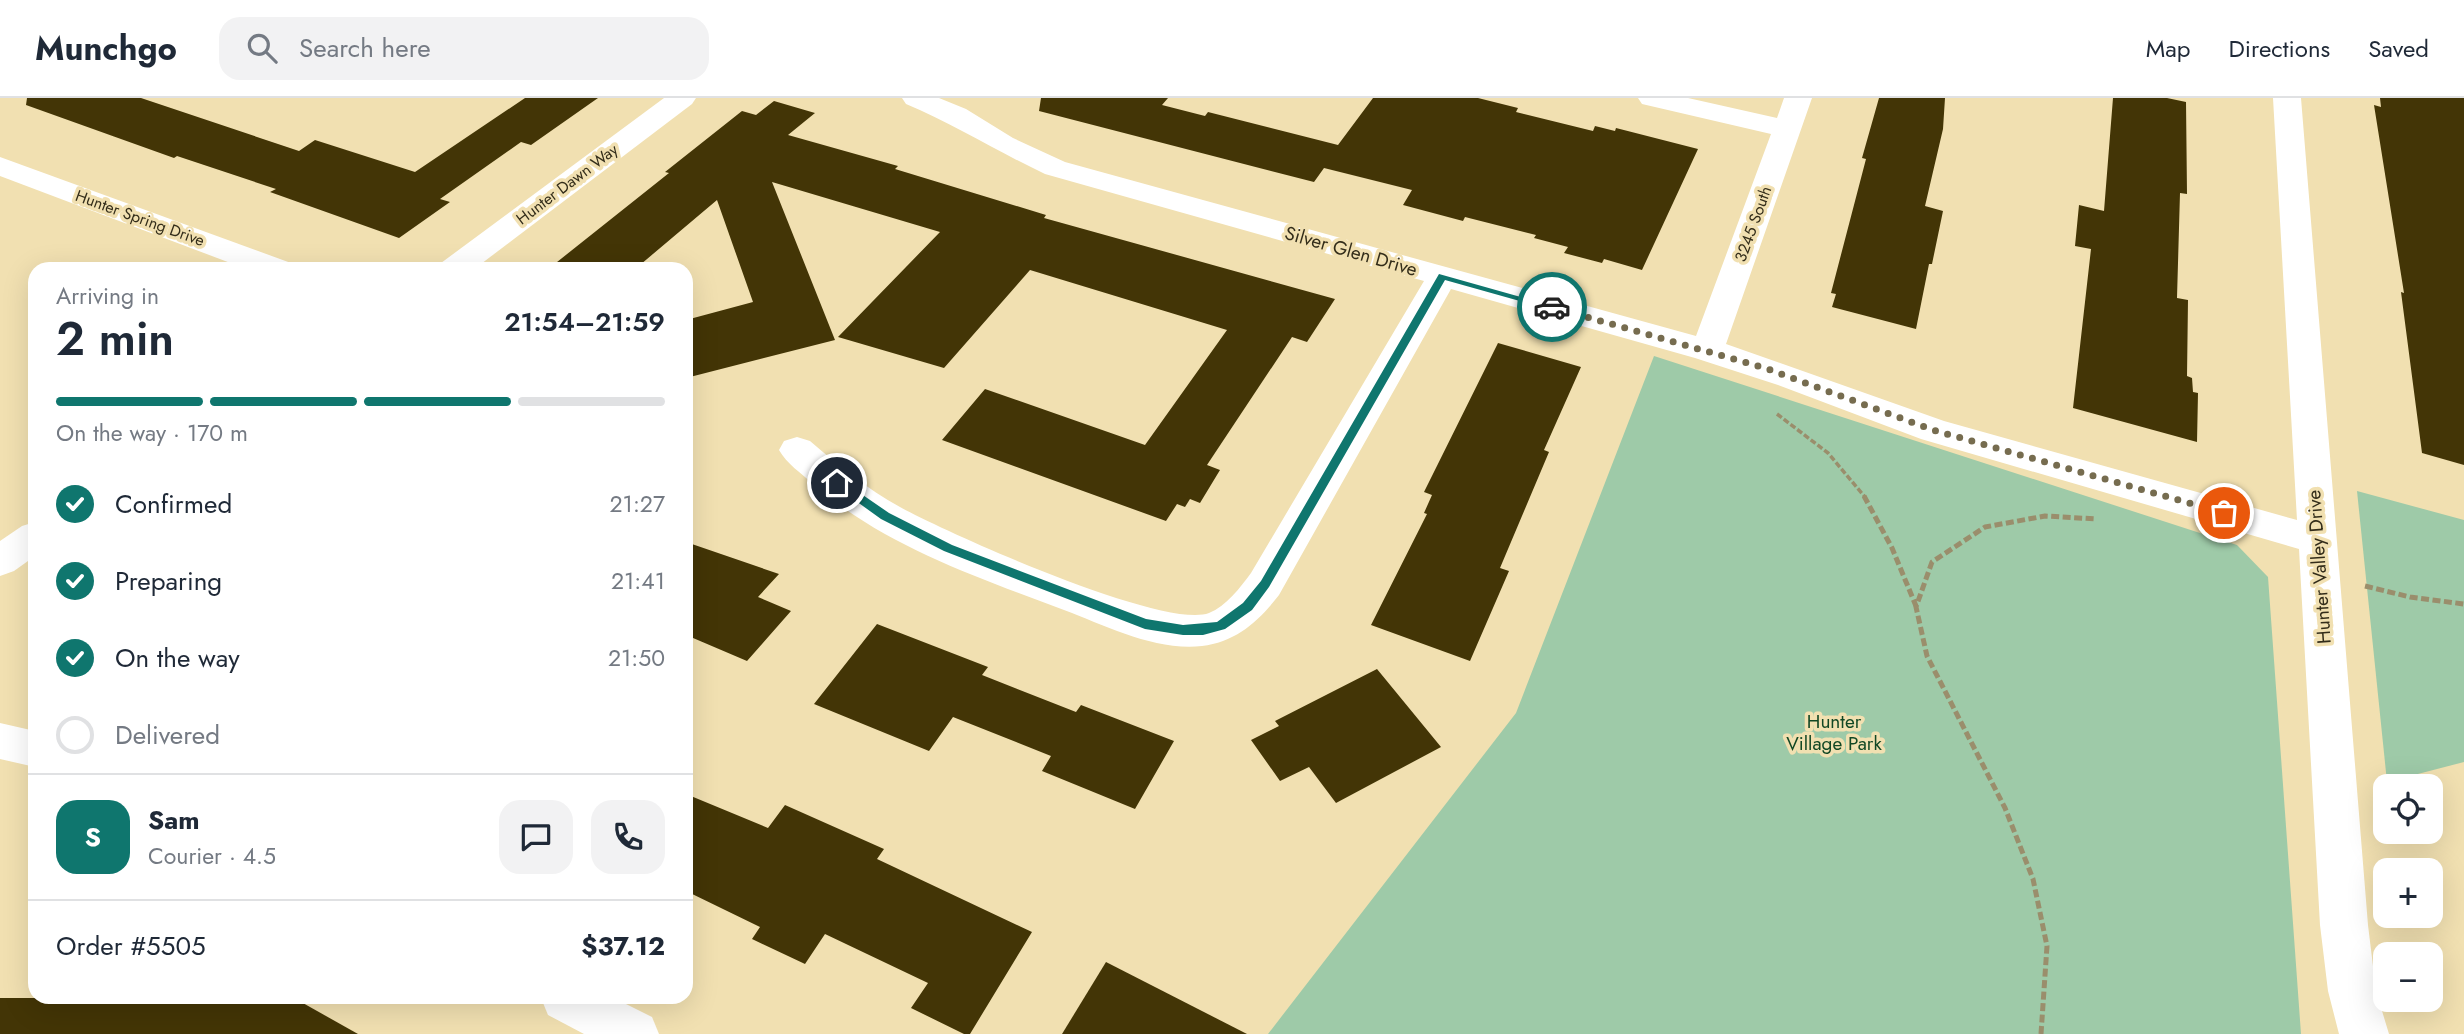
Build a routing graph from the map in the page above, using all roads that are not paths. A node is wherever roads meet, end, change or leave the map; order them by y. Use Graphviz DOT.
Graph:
graph roads {
  1 [pos="682,98"];
  2 [pos="916,98"];
  3 [pos="1652,98"];
  4 [pos="1798,98"];
  5 [pos="2287,98"];
  6 [pos="1787,129"];
  7 [pos="0,166"];
  8 [pos="258,262"];
  9 [pos="463,262"];
  10 [pos="1443,276"];
  11 [pos="1707,350"];
  12 [pos="797,450"];
  13 [pos="2317,540"];
  14 [pos="28,541"];
  15 [pos="0,561"];
  16 [pos="0,741"];
  17 [pos="28,747"];
  18 [pos="2364,1034"];
  1 -- 9 [label="street, Hunter Dawn Way"];
  2 -- 10 [label="street, Silver Glen Drive"];
  3 -- 6 [label="street"];
  4 -- 6 [label="street, 3245 South"];
  5 -- 13 [label="street, Hunter Valley Drive"];
  6 -- 11 [label="street, 3245 South"];
  7 -- 8 [label="street, Hunter Spring Drive"];
  10 -- 11 [label="street, Silver Glen Drive"];
  10 -- 12 [label="street"];
  11 -- 13 [label="street, Silver Glen Drive"];
  13 -- 18 [label="street, Hunter Valley Drive"];
  14 -- 15 [label="street"];
  16 -- 17 [label="street"];
}
